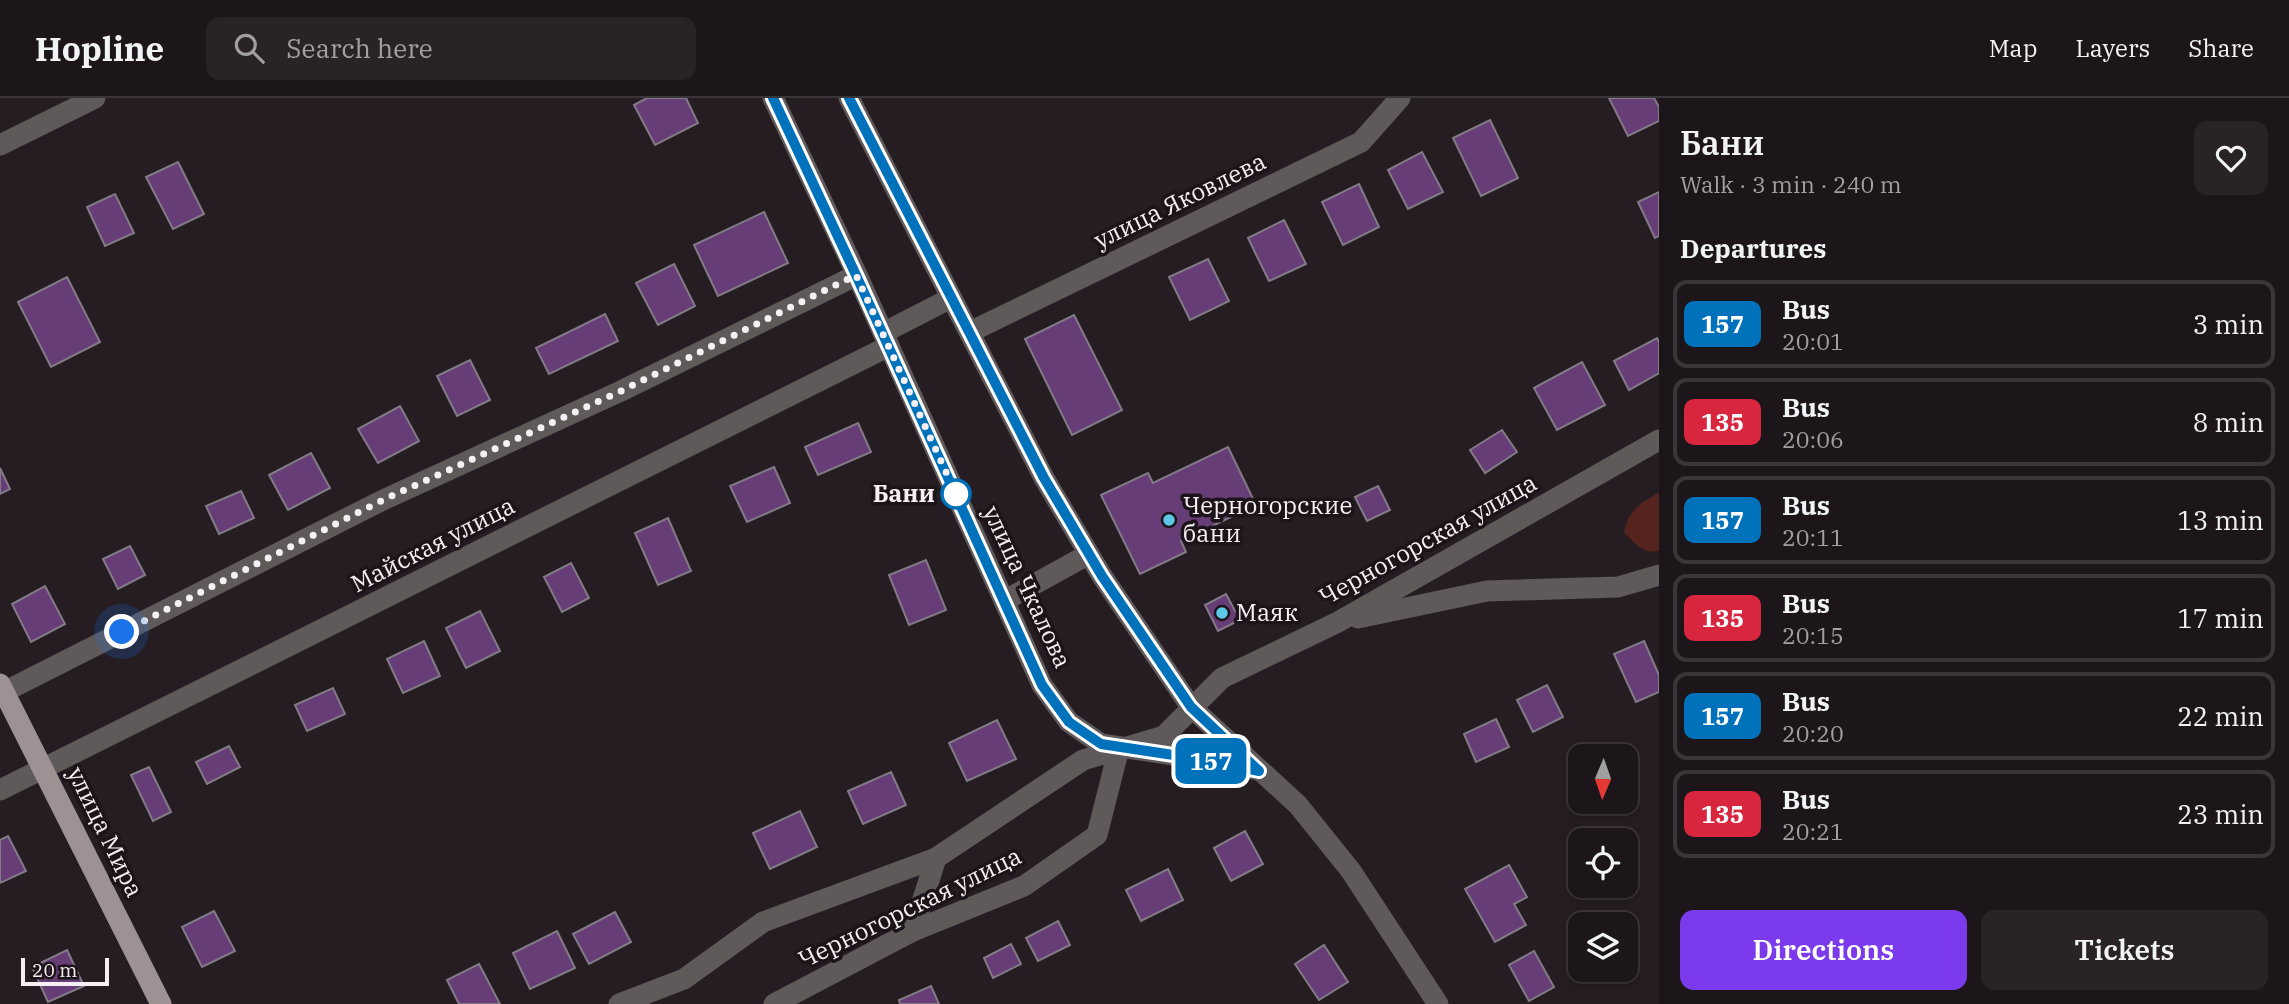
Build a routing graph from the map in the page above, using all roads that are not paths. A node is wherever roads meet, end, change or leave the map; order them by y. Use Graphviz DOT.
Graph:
graph roads {
  1 [pos="95,98"];
  2 [pos="773,98"];
  3 [pos="849,98"];
  4 [pos="1400,98"];
  5 [pos="0,145"];
  6 [pos="856,275"];
  7 [pos="951,298"];
  8 [pos="970,332"];
  9 [pos="886,339"];
  10 [pos="1659,440"];
  11 [pos="1089,554"];
  12 [pos="1659,575"];
  13 [pos="1004,601"];
  14 [pos="1338,622"];
  15 [pos="1,690"];
  16 [pos="1191,707"];
  17 [pos="1119,748"];
  18 [pos="44,769"];
  19 [pos="1259,771"];
  20 [pos="0,790"];
  21 [pos="936,858"];
  22 [pos="913,931"];
  23 [pos="161,1004"];
  24 [pos="620,1004"];
  25 [pos="774,1004"];
  26 [pos="1438,1004"];
  1 -- 5 [label="street"];
  2 -- 6 [label="street, улица Чкалова"];
  3 -- 7 [label="street, улица Чкалова"];
  4 -- 8 [label="street, улица Яковлева"];
  6 -- 9 [label="street, улица Чкалова"];
  6 -- 15 [label="street"];
  7 -- 8 [label="street, улица Чкалова"];
  7 -- 9 [label="street, Майская улица"];
  8 -- 11 [label="street, улица Чкалова"];
  9 -- 13 [label="street, улица Чкалова"];
  9 -- 18 [label="street, Майская улица"];
  10 -- 14 [label="street, Черногорская улица"];
  11 -- 13 [label="street"];
  11 -- 16 [label="street, улица Чкалова"];
  12 -- 14 [label="street"];
  13 -- 17 [label="street, улица Чкалова"];
  14 -- 16 [label="street, Черногорская улица"];
  15 -- 18 [label="main road, улица Мира"];
  16 -- 17 [label="street, Черногорская улица"];
  16 -- 19 [label="street, улица Чкалова"];
  17 -- 19 [label="street, улица Чкалова"];
  17 -- 21 [label="street, Черногорская улица"];
  17 -- 22 [label="street, Черногорская улица"];
  18 -- 20 [label="street, Майская улица"];
  18 -- 23 [label="main road, улица Мира"];
  19 -- 26 [label="street, улица Чкалова"];
  21 -- 22 [label="street"];
  21 -- 24 [label="street, Черногорская улица"];
  22 -- 25 [label="street, Черногорская улица"];
}
